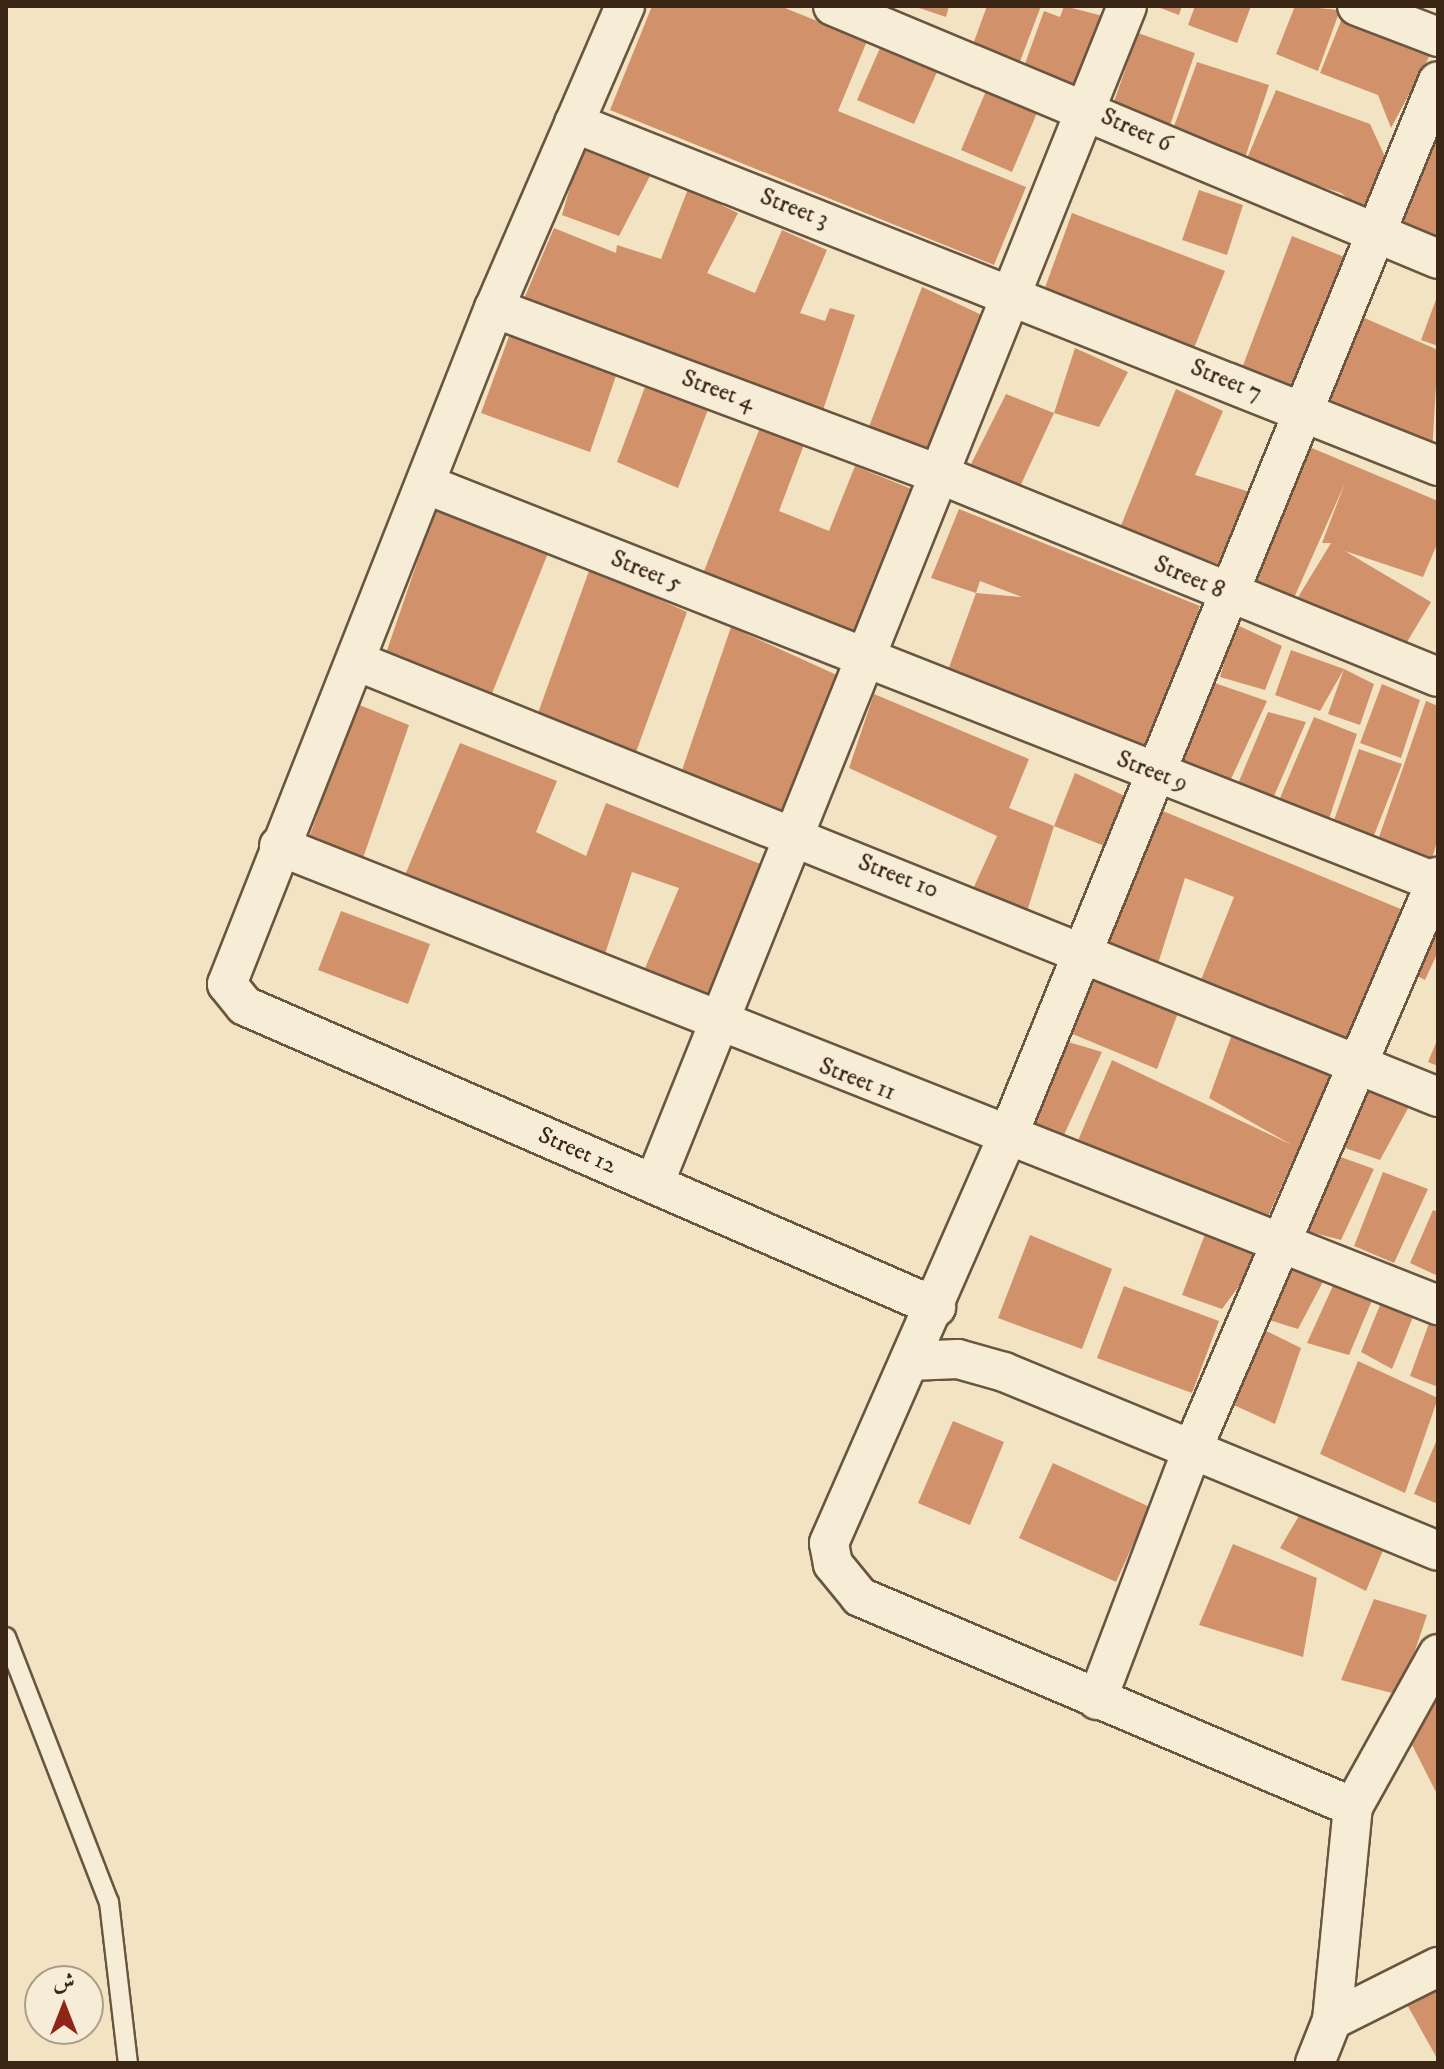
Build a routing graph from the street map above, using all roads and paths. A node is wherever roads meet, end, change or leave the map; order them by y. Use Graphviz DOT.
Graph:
graph roads {
  1 [pos="625,6"];
  2 [pos="833,6"];
  3 [pos="1127,6"];
  4 [pos="1357,6"];
  5 [pos="1438,37"];
  6 [pos="1438,81"];
  7 [pos="1087,109"];
  8 [pos="574,123"];
  9 [pos="1373,234"];
  10 [pos="1438,259"];
  11 [pos="1013,296"];
  12 [pos="494,308"];
  13 [pos="1302,412"];
  14 [pos="1438,466"];
  15 [pos="941,475"];
  16 [pos="425,484"];
  17 [pos="1227,593"];
  18 [pos="356,661"];
  19 [pos="866,661"];
  20 [pos="1438,677"];
  21 [pos="1152,773"];
  22 [pos="796,838"];
  23 [pos="279,846"];
  24 [pos="1437,881"];
  25 [pos="1079,948"];
  26 [pos="719,1026"];
  27 [pos="1358,1066"];
  28 [pos="1438,1097"];
  29 [pos="1007,1138"];
  30 [pos="654,1184"];
  31 [pos="1280,1240"];
  32 [pos="1438,1305"];
  33 [pos="936,1307"];
  34 [pos="910,1361"];
  35 [pos="1192,1450"];
  36 [pos="1438,1551"];
  37 [pos="6,1637"];
  38 [pos="1438,1654"];
  39 [pos="1097,1700"];
  40 [pos="1353,1807"];
  41 [pos="1438,1967"];
  42 [pos="1326,2048"];
  43 [pos="128,2063"];
  1 -- 8 [label="street"];
  2 -- 7 [label="street, Street 6"];
  3 -- 7 [label="street"];
  4 -- 5 [label="street"];
  6 -- 9 [label="street"];
  7 -- 9 [label="street, Street 6"];
  7 -- 11 [label="street"];
  8 -- 11 [label="street, Street 3"];
  8 -- 12 [label="street"];
  9 -- 10 [label="street, Street 6"];
  9 -- 13 [label="street"];
  11 -- 13 [label="street, Street 7"];
  11 -- 15 [label="street"];
  12 -- 15 [label="street, Street 4"];
  12 -- 16 [label="street"];
  13 -- 14 [label="street, Street 7"];
  13 -- 17 [label="street"];
  15 -- 17 [label="street, Street 8"];
  15 -- 19 [label="street"];
  16 -- 18 [label="street"];
  16 -- 19 [label="street, Street 5"];
  17 -- 20 [label="street, Street 8"];
  17 -- 21 [label="street"];
  18 -- 22 [label="street, Street 10"];
  18 -- 23 [label="street"];
  19 -- 21 [label="street, Street 9"];
  19 -- 22 [label="street"];
  21 -- 24 [label="street, Street 9"];
  21 -- 25 [label="street"];
  22 -- 25 [label="street, Street 10"];
  22 -- 26 [label="street"];
  23 -- 26 [label="street, Street 11"];
  23 -- 30 [label="street, Street 12"];
  24 -- 27 [label="street"];
  25 -- 27 [label="street, Street 10"];
  25 -- 29 [label="street"];
  26 -- 29 [label="street, Street 11"];
  26 -- 30 [label="street"];
  27 -- 28 [label="street, Street 10"];
  27 -- 31 [label="street"];
  29 -- 31 [label="street, Street 11"];
  29 -- 33 [label="street"];
  30 -- 33 [label="street, Street 12"];
  31 -- 32 [label="street, Street 11"];
  31 -- 35 [label="street"];
  33 -- 34 [label="street"];
  34 -- 35 [label="street"];
  34 -- 39 [label="street"];
  35 -- 36 [label="street"];
  35 -- 39 [label="street"];
  37 -- 43 [label="lane"];
  38 -- 40 [label="street"];
  39 -- 40 [label="street"];
  40 -- 42 [label="street"];
  41 -- 42 [label="street"];
}
